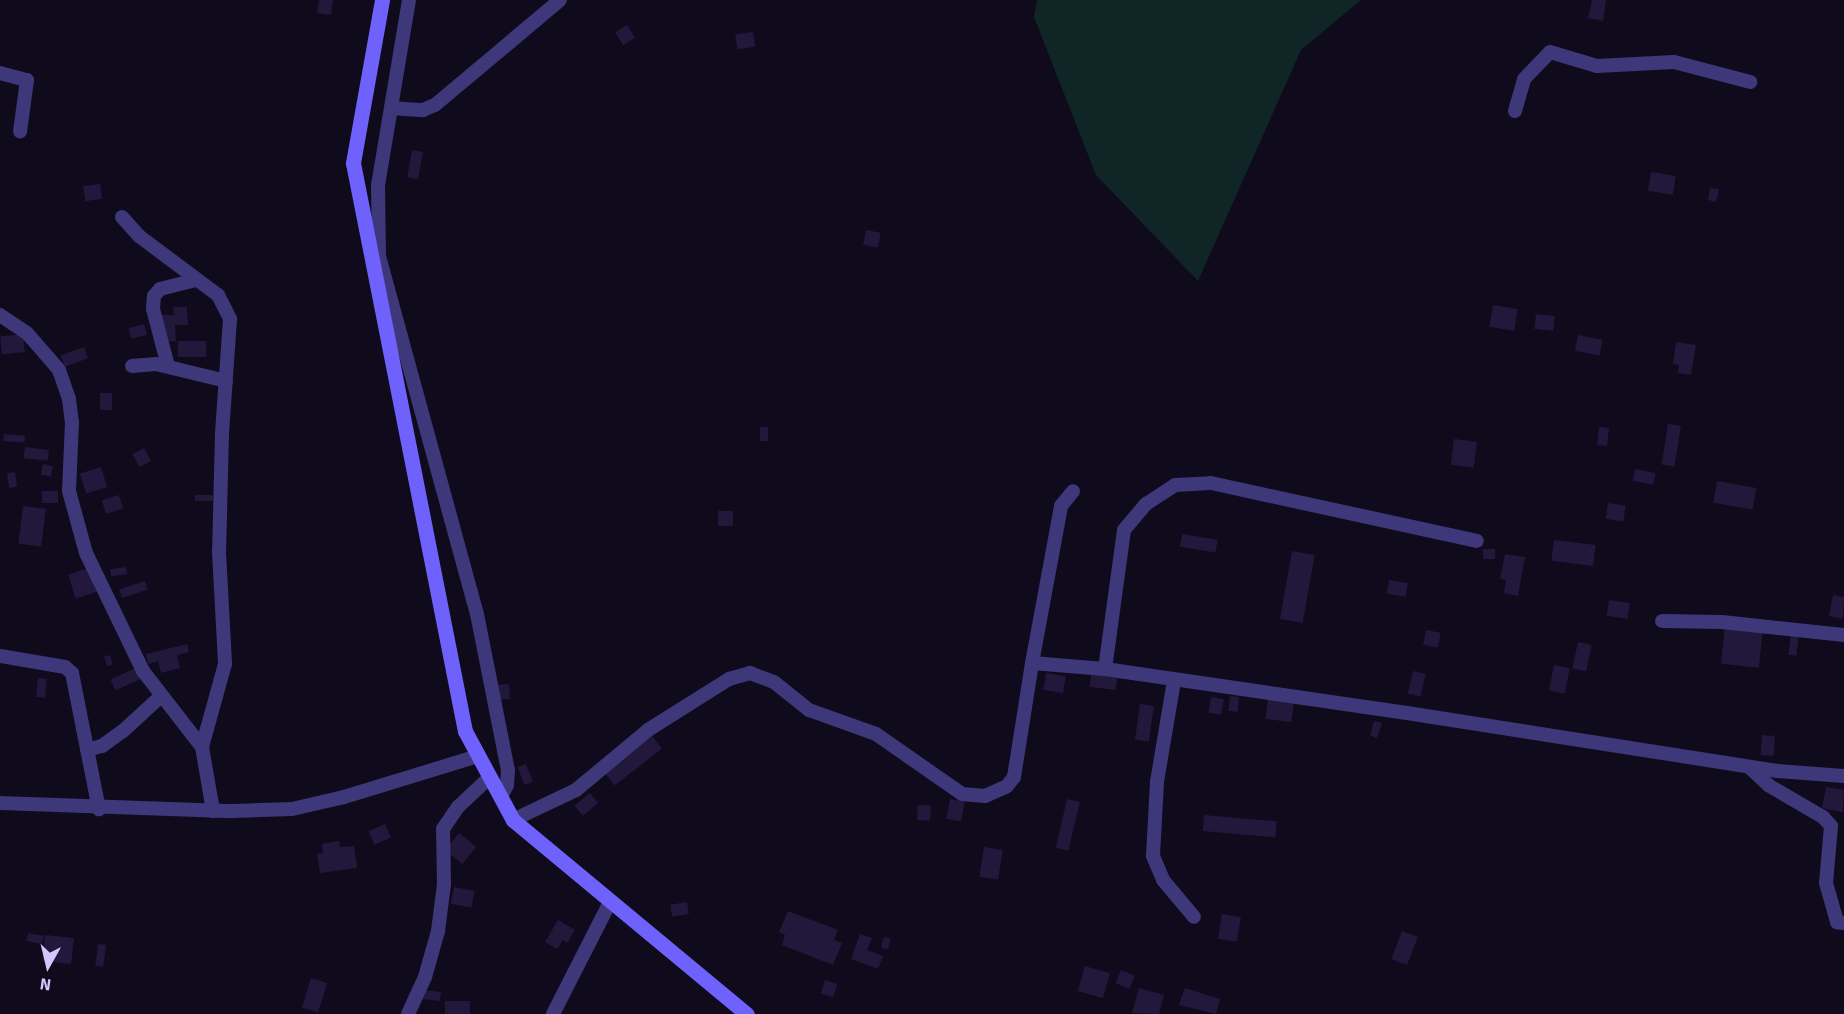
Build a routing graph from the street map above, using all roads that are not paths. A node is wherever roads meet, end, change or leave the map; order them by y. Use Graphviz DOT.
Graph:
graph roads {
  1 [pos="382,0"];
  2 [pos="409,0"];
  3 [pos="560,0"];
  4 [pos="0,73"];
  5 [pos="1750,82"];
  6 [pos="391,108"];
  7 [pos="1515,111"];
  8 [pos="20,132"];
  9 [pos="122,218"];
  10 [pos="197,280"];
  11 [pos="0,315"];
  12 [pos="132,366"];
  13 [pos="168,366"];
  14 [pos="226,381"];
  15 [pos="1072,491"];
  16 [pos="1477,541"];
  17 [pos="1662,621"];
  18 [pos="1844,635"];
  19 [pos="0,656"];
  20 [pos="1032,663"];
  21 [pos="1105,669"];
  22 [pos="1174,681"];
  23 [pos="161,696"];
  24 [pos="202,747"];
  25 [pos="87,750"];
  26 [pos="478,756"];
  27 [pos="1749,767"];
  28 [pos="1844,776"];
  29 [pos="490,777"];
  30 [pos="501,797"];
  31 [pos="0,803"];
  32 [pos="99,809"];
  33 [pos="213,811"];
  34 [pos="513,820"];
  35 [pos="610,902"];
  36 [pos="1194,918"];
  37 [pos="1844,923"];
  38 [pos="408,1014"];
  39 [pos="553,1014"];
  40 [pos="747,1014"];
  1 -- 26 [label="main road"];
  2 -- 6 [label="street"];
  3 -- 6 [label="street"];
  4 -- 8 [label="street"];
  5 -- 7 [label="street"];
  6 -- 30 [label="street"];
  9 -- 10 [label="street"];
  10 -- 13 [label="street"];
  10 -- 14 [label="street"];
  11 -- 23 [label="street"];
  12 -- 13 [label="street"];
  13 -- 14 [label="street"];
  14 -- 24 [label="street"];
  15 -- 20 [label="street"];
  16 -- 21 [label="street"];
  17 -- 18 [label="street"];
  19 -- 25 [label="street"];
  20 -- 21 [label="street"];
  20 -- 34 [label="street"];
  21 -- 22 [label="street"];
  22 -- 27 [label="street"];
  22 -- 36 [label="street"];
  23 -- 24 [label="street"];
  23 -- 25 [label="street"];
  24 -- 33 [label="street"];
  25 -- 32 [label="street"];
  26 -- 29 [label="main road"];
  26 -- 33 [label="street"];
  27 -- 28 [label="street"];
  27 -- 37 [label="street"];
  29 -- 30 [label="main road"];
  29 -- 38 [label="street"];
  30 -- 34 [label="main road"];
  31 -- 32 [label="street"];
  32 -- 33 [label="street"];
  34 -- 35 [label="main road"];
  35 -- 39 [label="street"];
  35 -- 40 [label="main road"];
}
